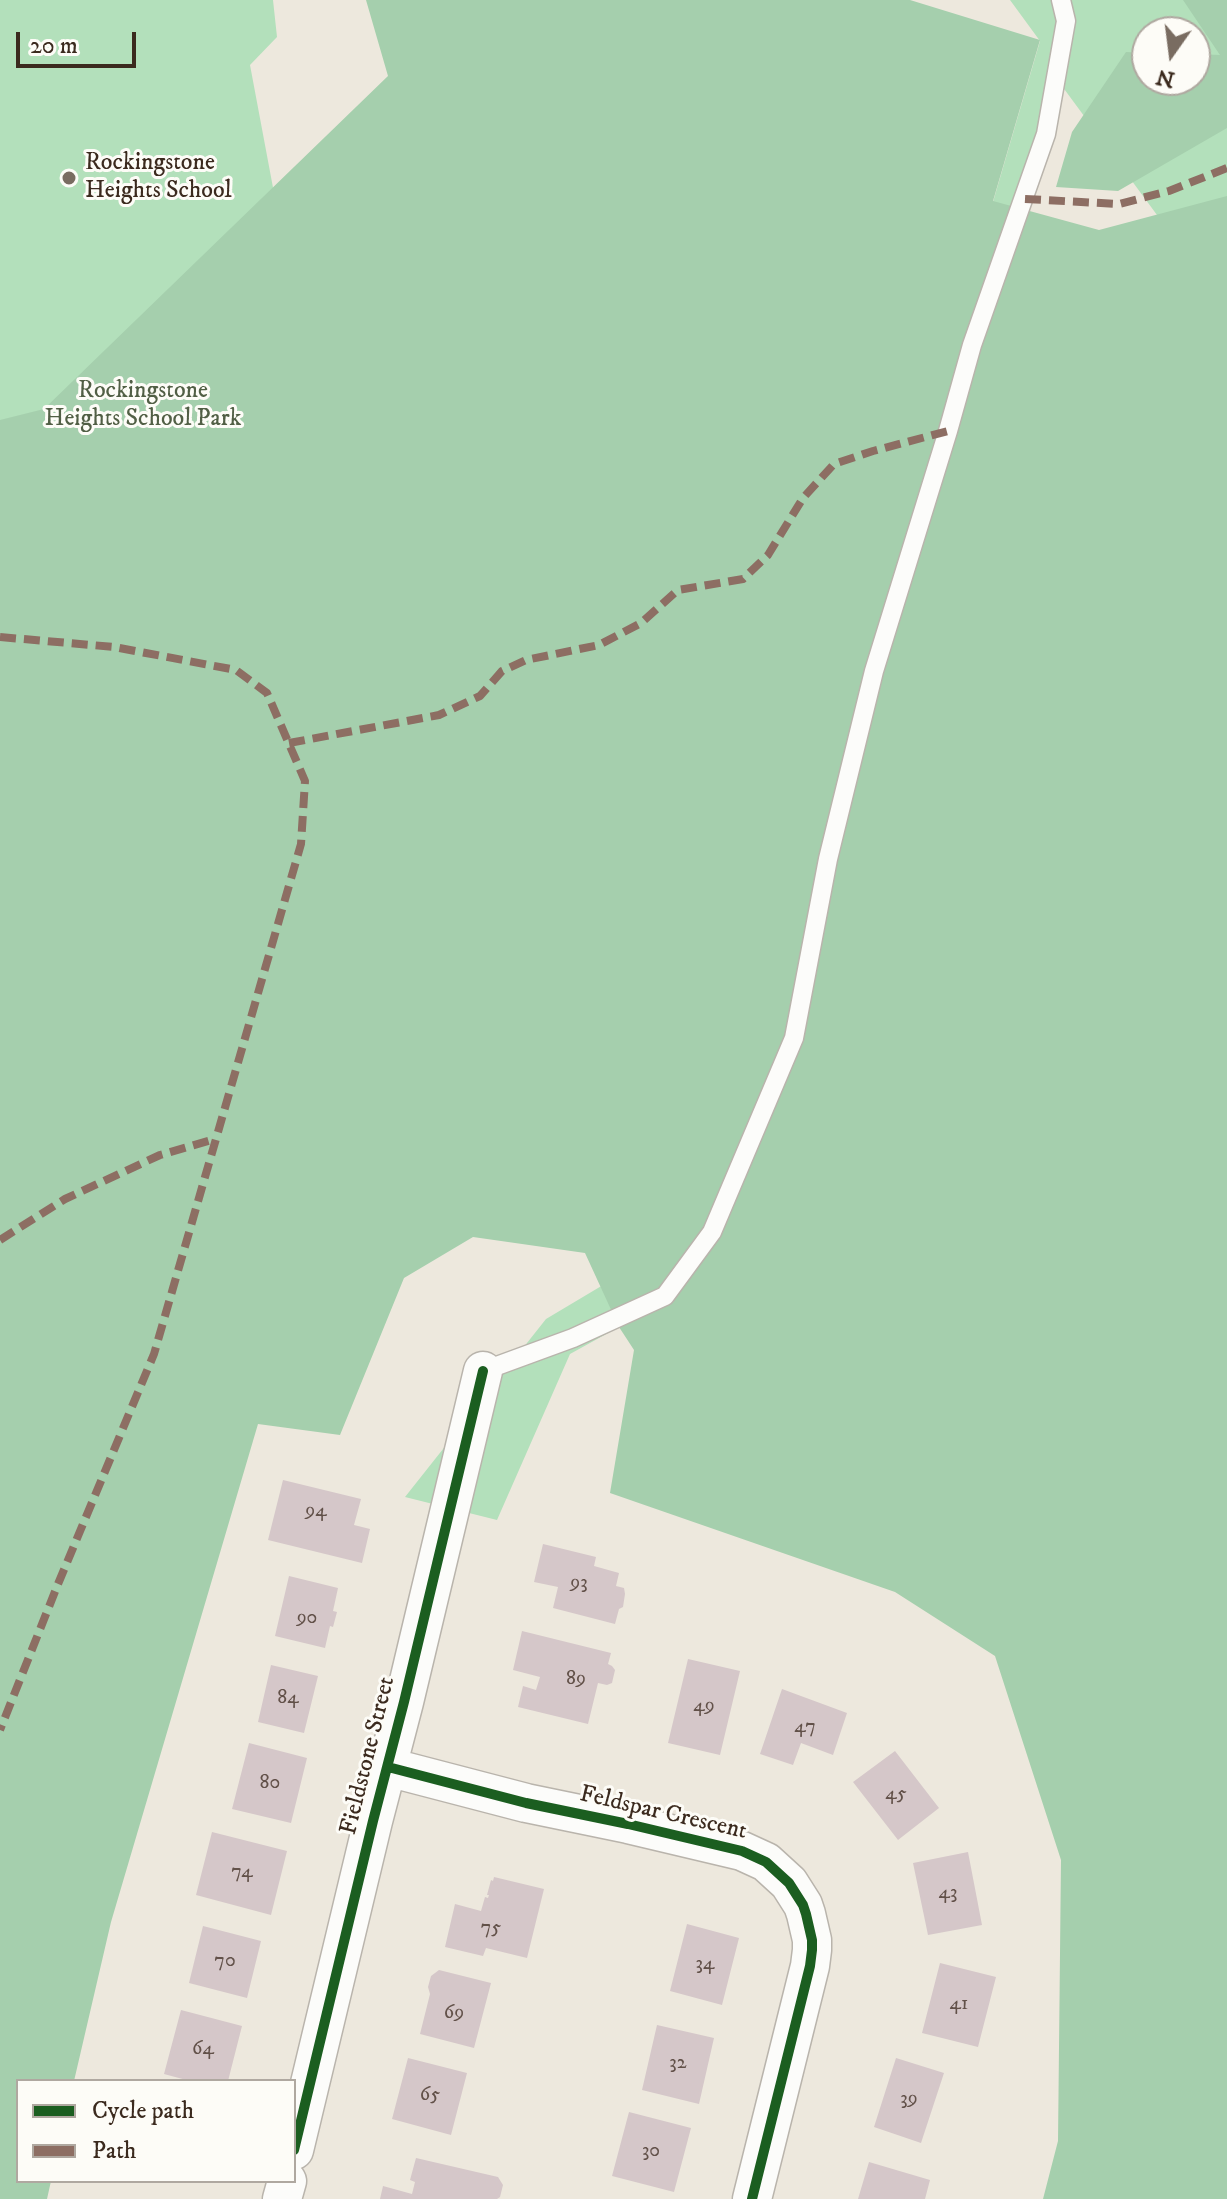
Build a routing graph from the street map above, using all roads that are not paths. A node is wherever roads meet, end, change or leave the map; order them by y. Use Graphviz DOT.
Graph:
graph roads {
  1 [pos="1061,0"];
  2 [pos="483,1371"];
  3 [pos="388,1767"];
  4 [pos="296,2142"];
  5 [pos="752,2199"];
  1 -- 2 [label="lane"];
  2 -- 3 [label="street, Fieldstone Street"];
  3 -- 4 [label="street, Fieldstone Street"];
  3 -- 5 [label="street, Feldspar Crescent"];
}
